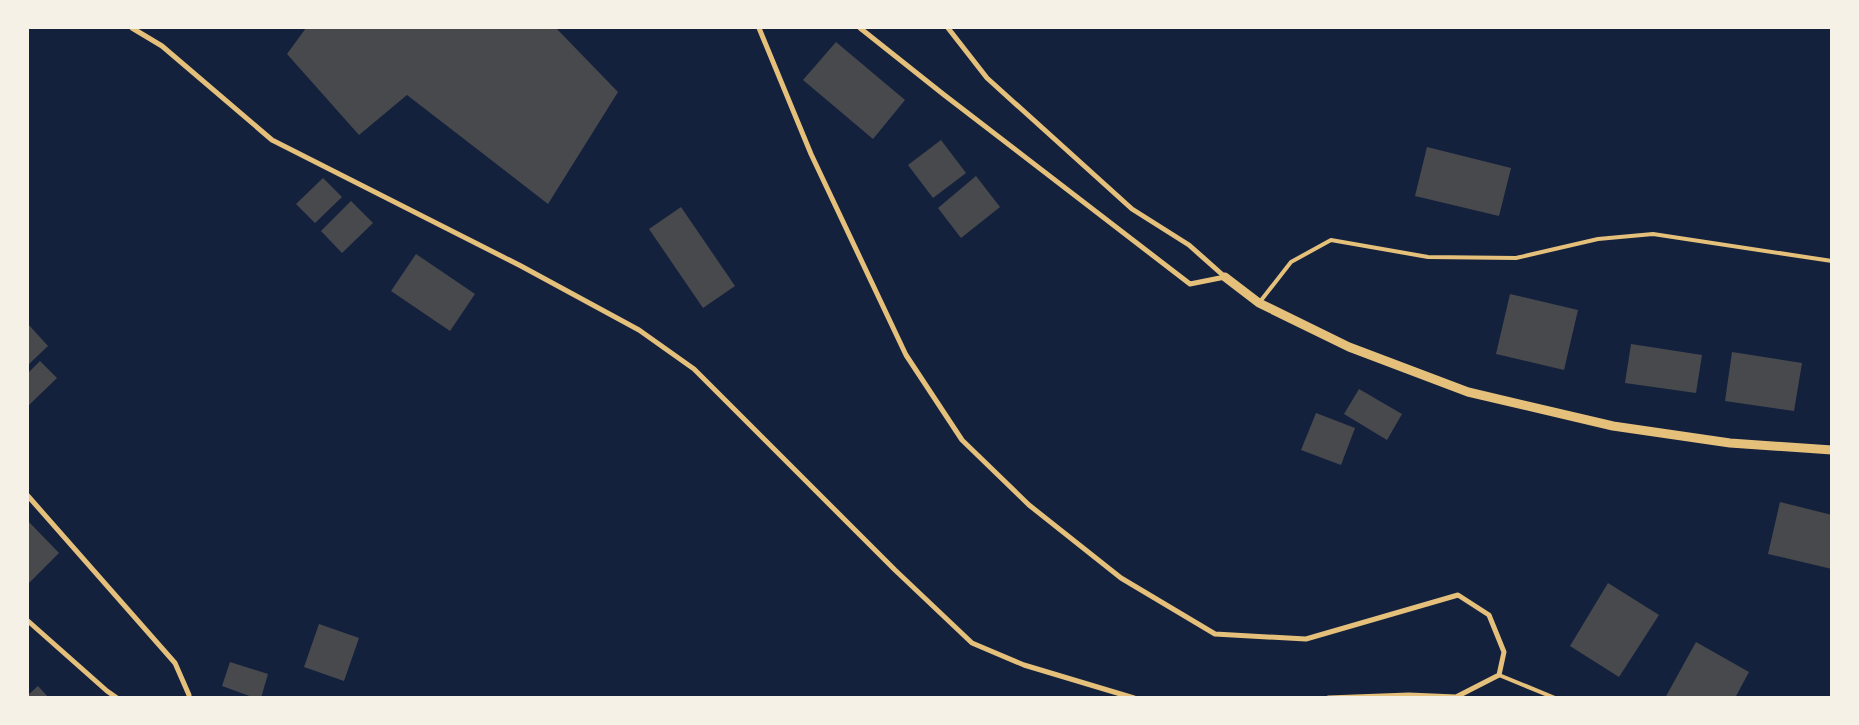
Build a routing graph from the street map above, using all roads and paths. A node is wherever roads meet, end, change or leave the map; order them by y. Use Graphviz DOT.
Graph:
graph roads {
  1 [pos="132,28"];
  2 [pos="759,28"];
  3 [pos="860,28"];
  4 [pos="948,28"];
  5 [pos="1832,261"];
  6 [pos="1225,277"];
  7 [pos="1259,303"];
  8 [pos="1832,450"];
  9 [pos="28,496"];
  10 [pos="28,621"];
  11 [pos="1499,675"];
  12 [pos="117,698"];
  13 [pos="189,698"];
  14 [pos="1134,698"];
  15 [pos="1328,698"];
  16 [pos="1555,698"];
  1 -- 14 [label="street"];
  2 -- 11 [label="street"];
  3 -- 6 [label="street"];
  4 -- 6 [label="street"];
  5 -- 7 [label="lane"];
  6 -- 7 [label="street"];
  7 -- 8 [label="street"];
  9 -- 13 [label="street"];
  10 -- 12 [label="street"];
  11 -- 15 [label="street"];
  11 -- 16 [label="lane"];
}
